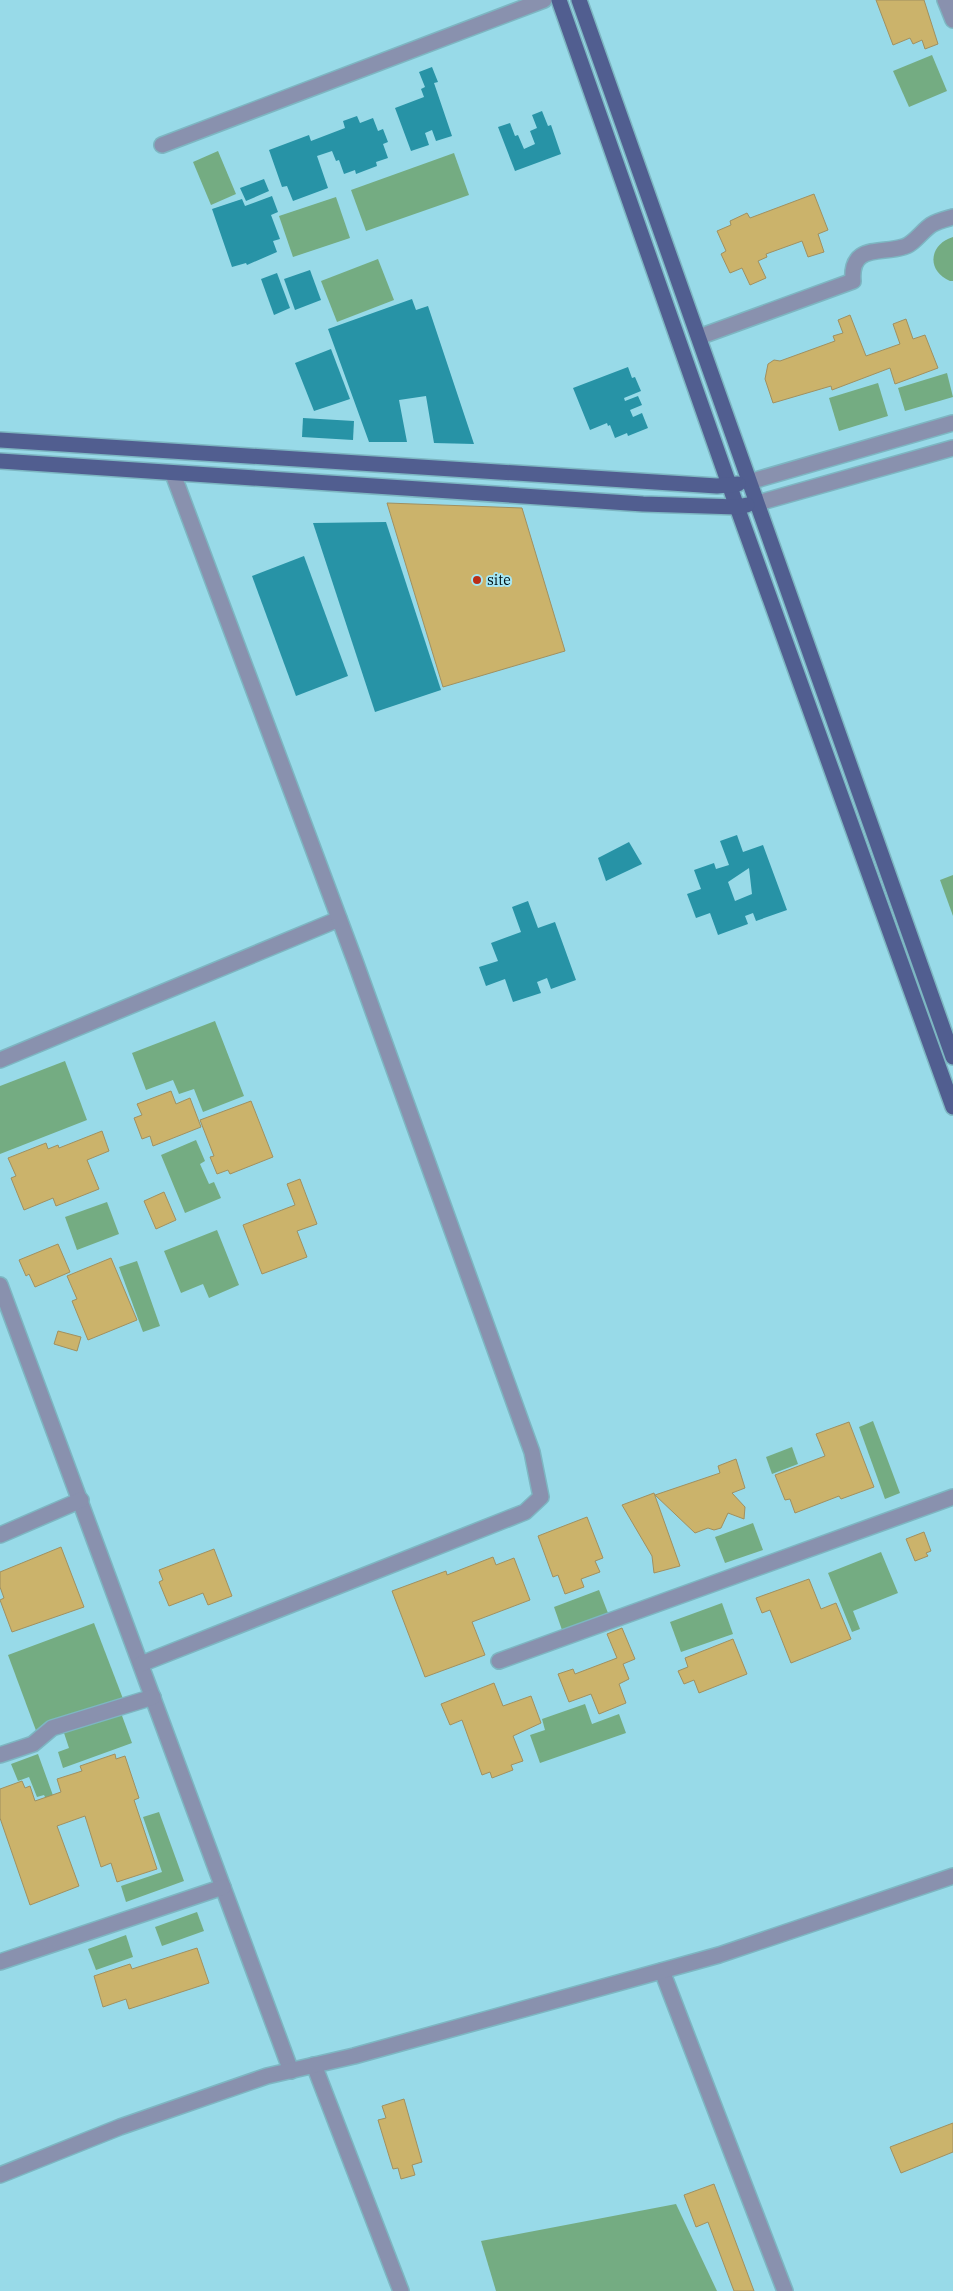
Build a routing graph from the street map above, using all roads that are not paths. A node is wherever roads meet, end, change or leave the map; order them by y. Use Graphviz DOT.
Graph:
graph roads {
  1 [pos="544,0"];
  2 [pos="559,0"];
  3 [pos="579,0"];
  4 [pos="945,0"];
  5 [pos="953,20"];
  6 [pos="162,145"];
  7 [pos="953,217"];
  8 [pos="699,337"];
  9 [pos="953,423"];
  10 [pos="0,440"];
  11 [pos="953,448"];
  12 [pos="0,461"];
  13 [pos="173,474"];
  14 [pos="749,482"];
  15 [pos="730,485"];
  16 [pos="758,503"];
  17 [pos="737,507"];
  18 [pos="339,919"];
  19 [pos="953,1057"];
  20 [pos="0,1060"];
  21 [pos="953,1107"];
  22 [pos="0,1285"];
  23 [pos="953,1497"];
  24 [pos="81,1500"];
  25 [pos="0,1535"];
  26 [pos="499,1661"];
  27 [pos="141,1664"];
  28 [pos="153,1697"];
  29 [pos="0,1755"];
  30 [pos="953,1876"];
  31 [pos="223,1887"];
  32 [pos="0,1962"];
  33 [pos="662,1971"];
  34 [pos="314,2065"];
  35 [pos="291,2070"];
  36 [pos="0,2176"];
  37 [pos="401,2291"];
  38 [pos="785,2291"];
  1 -- 6 [label="street"];
  2 -- 15 [label="main road"];
  3 -- 8 [label="main road"];
  4 -- 5 [label="street"];
  7 -- 8 [label="street"];
  8 -- 14 [label="main road"];
  9 -- 14 [label="street"];
  10 -- 15 [label="main road"];
  11 -- 16 [label="street"];
  12 -- 13 [label="main road"];
  13 -- 17 [label="main road"];
  13 -- 18 [label="street"];
  14 -- 15 [label="main road"];
  14 -- 16 [label="main road"];
  15 -- 17 [label="main road"];
  16 -- 17 [label="main road"];
  16 -- 19 [label="main road"];
  17 -- 21 [label="main road"];
  18 -- 20 [label="street"];
  18 -- 27 [label="street"];
  22 -- 24 [label="street"];
  23 -- 26 [label="street"];
  24 -- 25 [label="street"];
  24 -- 27 [label="street"];
  27 -- 28 [label="street"];
  28 -- 29 [label="street"];
  28 -- 31 [label="street"];
  30 -- 33 [label="street"];
  31 -- 32 [label="street"];
  31 -- 35 [label="street"];
  33 -- 34 [label="street"];
  33 -- 38 [label="street"];
  34 -- 35 [label="street"];
  34 -- 37 [label="street"];
  35 -- 36 [label="street"];
}
